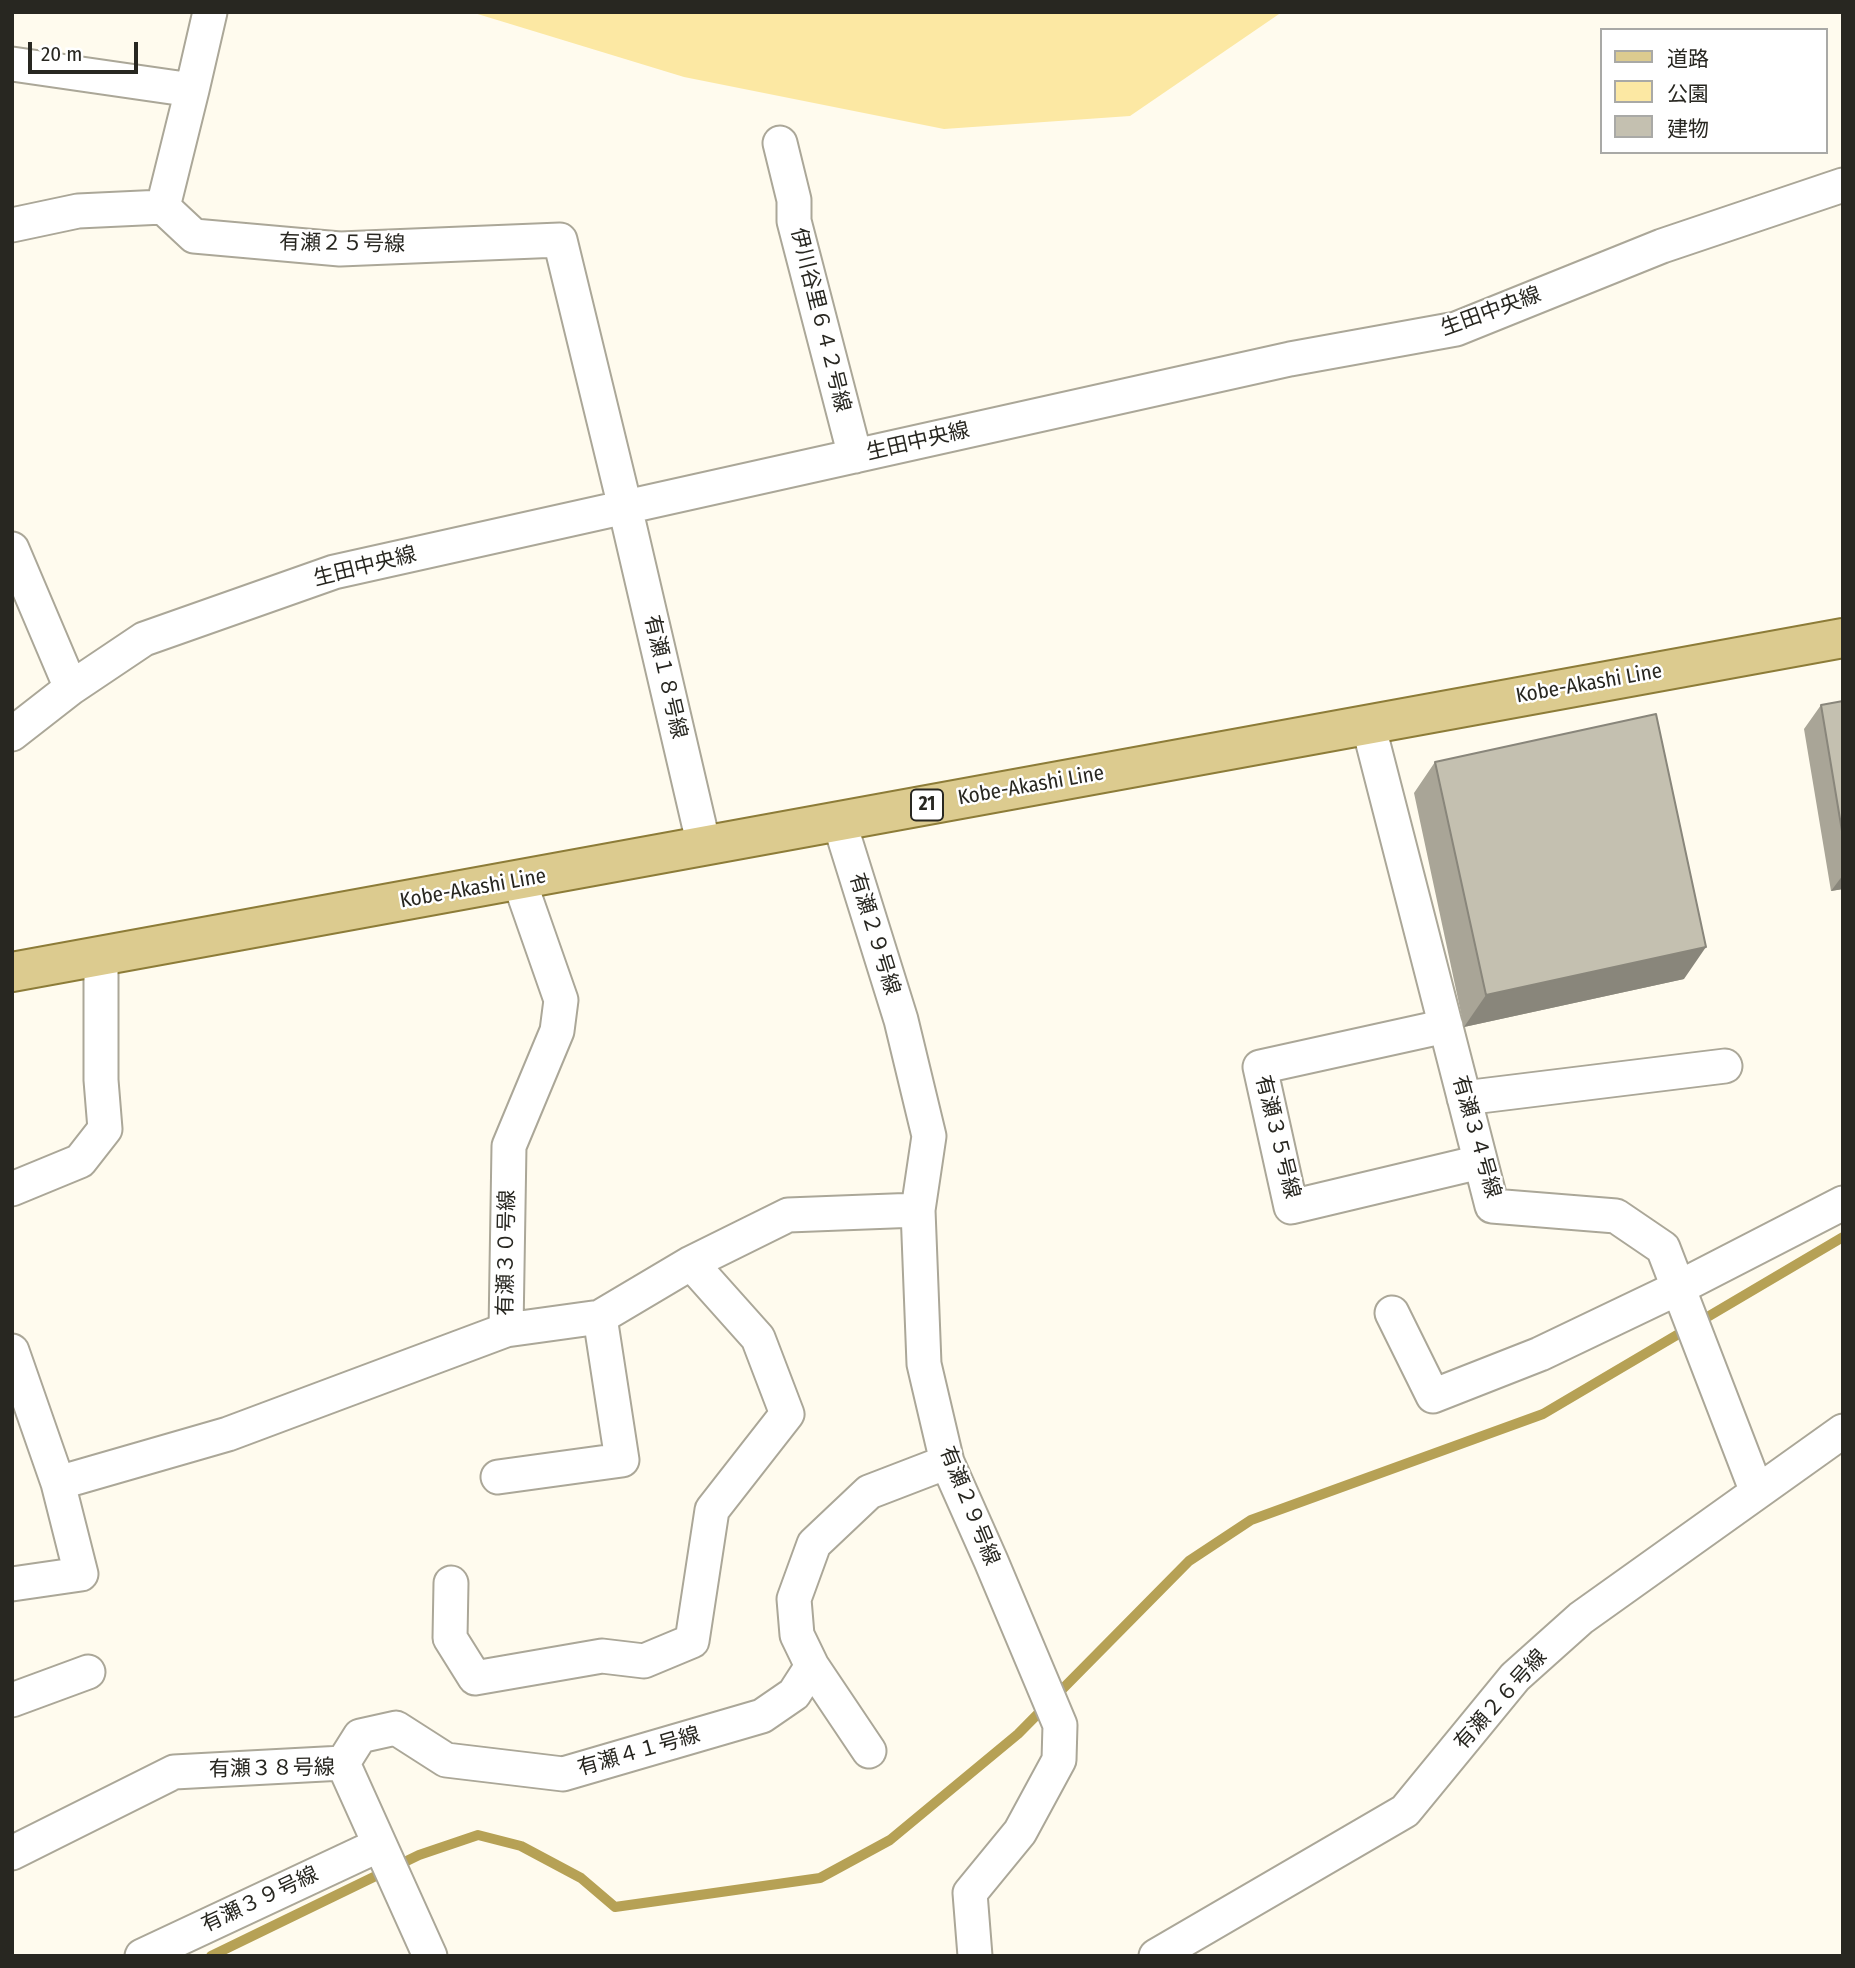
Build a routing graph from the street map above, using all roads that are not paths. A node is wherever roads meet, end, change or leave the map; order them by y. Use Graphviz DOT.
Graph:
graph roads {
  1 [pos="210,12"];
  2 [pos="12,64"];
  3 [pos="192,90"];
  4 [pos="780,143"];
  5 [pos="1843,185"];
  6 [pos="163,207"];
  7 [pos="12,225"];
  8 [pos="855,456"];
  9 [pos="625,507"];
  10 [pos="12,549"];
  11 [pos="1843,638"];
  12 [pos="71,688"];
  13 [pos="1368,724"];
  14 [pos="12,734"];
  15 [pos="839,821"];
  16 [pos="704,846"];
  17 [pos="519,880"];
  18 [pos="101,957"];
  19 [pos="12,972"];
  20 [pos="1446,1026"];
  21 [pos="1726,1066"];
  22 [pos="1464,1098"];
  23 [pos="1480,1162"];
  24 [pos="12,1189"];
  25 [pos="1843,1203"];
  26 [pos="918,1210"];
  27 [pos="691,1263"];
  28 [pos="1681,1295"];
  29 [pos="1392,1313"];
  30 [pos="600,1317"];
  31 [pos="506,1330"];
  32 [pos="12,1351"];
  33 [pos="1843,1431"];
  34 [pos="947,1462"];
  35 [pos="498,1477"];
  36 [pos="58,1483"];
  37 [pos="1757,1492"];
  38 [pos="450,1583"];
  39 [pos="12,1584"];
  40 [pos="812,1666"];
  41 [pos="88,1672"];
  42 [pos="12,1700"];
  43 [pos="869,1751"];
  44 [pos="343,1763"];
  45 [pos="380,1846"];
  46 [pos="12,1853"];
  47 [pos="142,1956"];
  48 [pos="430,1956"];
  49 [pos="975,1956"];
  50 [pos="1156,1956"];
  1 -- 3 [label="street"];
  2 -- 3 [label="street"];
  3 -- 6 [label="street"];
  4 -- 8 [label="street, 伊川谷里６４２号線"];
  5 -- 8 [label="street, 生田中央線"];
  6 -- 7 [label="street"];
  6 -- 9 [label="street, 有瀬２５号線"];
  8 -- 9 [label="street, 生田中央線"];
  9 -- 12 [label="street, 生田中央線"];
  9 -- 16 [label="street, 有瀬１８号線"];
  10 -- 12 [label="street"];
  11 -- 13 [label="main road, Kobe-Akashi Line / 21"];
  12 -- 14 [label="street, 生田中央線"];
  13 -- 15 [label="main road, Kobe-Akashi Line / 21"];
  13 -- 20 [label="street, 有瀬３４号線"];
  15 -- 16 [label="main road, Kobe-Akashi Line / 21"];
  15 -- 26 [label="street, 有瀬２９号線"];
  16 -- 17 [label="main road, Kobe-Akashi Line / 21"];
  17 -- 18 [label="main road, Kobe-Akashi Line / 21"];
  17 -- 31 [label="street, 有瀬３０号線"];
  18 -- 19 [label="main road, Kobe-Akashi Line / 21"];
  18 -- 24 [label="street"];
  20 -- 22 [label="street, 有瀬３４号線"];
  20 -- 23 [label="street, 有瀬３５号線"];
  21 -- 22 [label="street"];
  22 -- 23 [label="street, 有瀬３４号線"];
  23 -- 28 [label="street, 有瀬３４号線"];
  25 -- 28 [label="street"];
  26 -- 27 [label="street, 有瀬３０号線"];
  26 -- 34 [label="street, 有瀬２９号線"];
  27 -- 30 [label="street, 有瀬３０号線"];
  27 -- 38 [label="street"];
  28 -- 29 [label="street"];
  28 -- 37 [label="street, 有瀬３４号線"];
  30 -- 31 [label="street, 有瀬３０号線"];
  30 -- 35 [label="street"];
  31 -- 36 [label="street"];
  32 -- 36 [label="street"];
  33 -- 37 [label="street, 有瀬２６号線"];
  34 -- 40 [label="street"];
  34 -- 49 [label="street, 有瀬２９号線"];
  36 -- 39 [label="street"];
  37 -- 50 [label="street, 有瀬２６号線"];
  40 -- 43 [label="street"];
  40 -- 44 [label="street, 有瀬４１号線"];
  41 -- 42 [label="street"];
  44 -- 45 [label="street, 有瀬３８号線"];
  44 -- 46 [label="street, 有瀬３８号線"];
  45 -- 47 [label="street, 有瀬３９号線"];
  45 -- 48 [label="street, 有瀬３８号線"];
}
